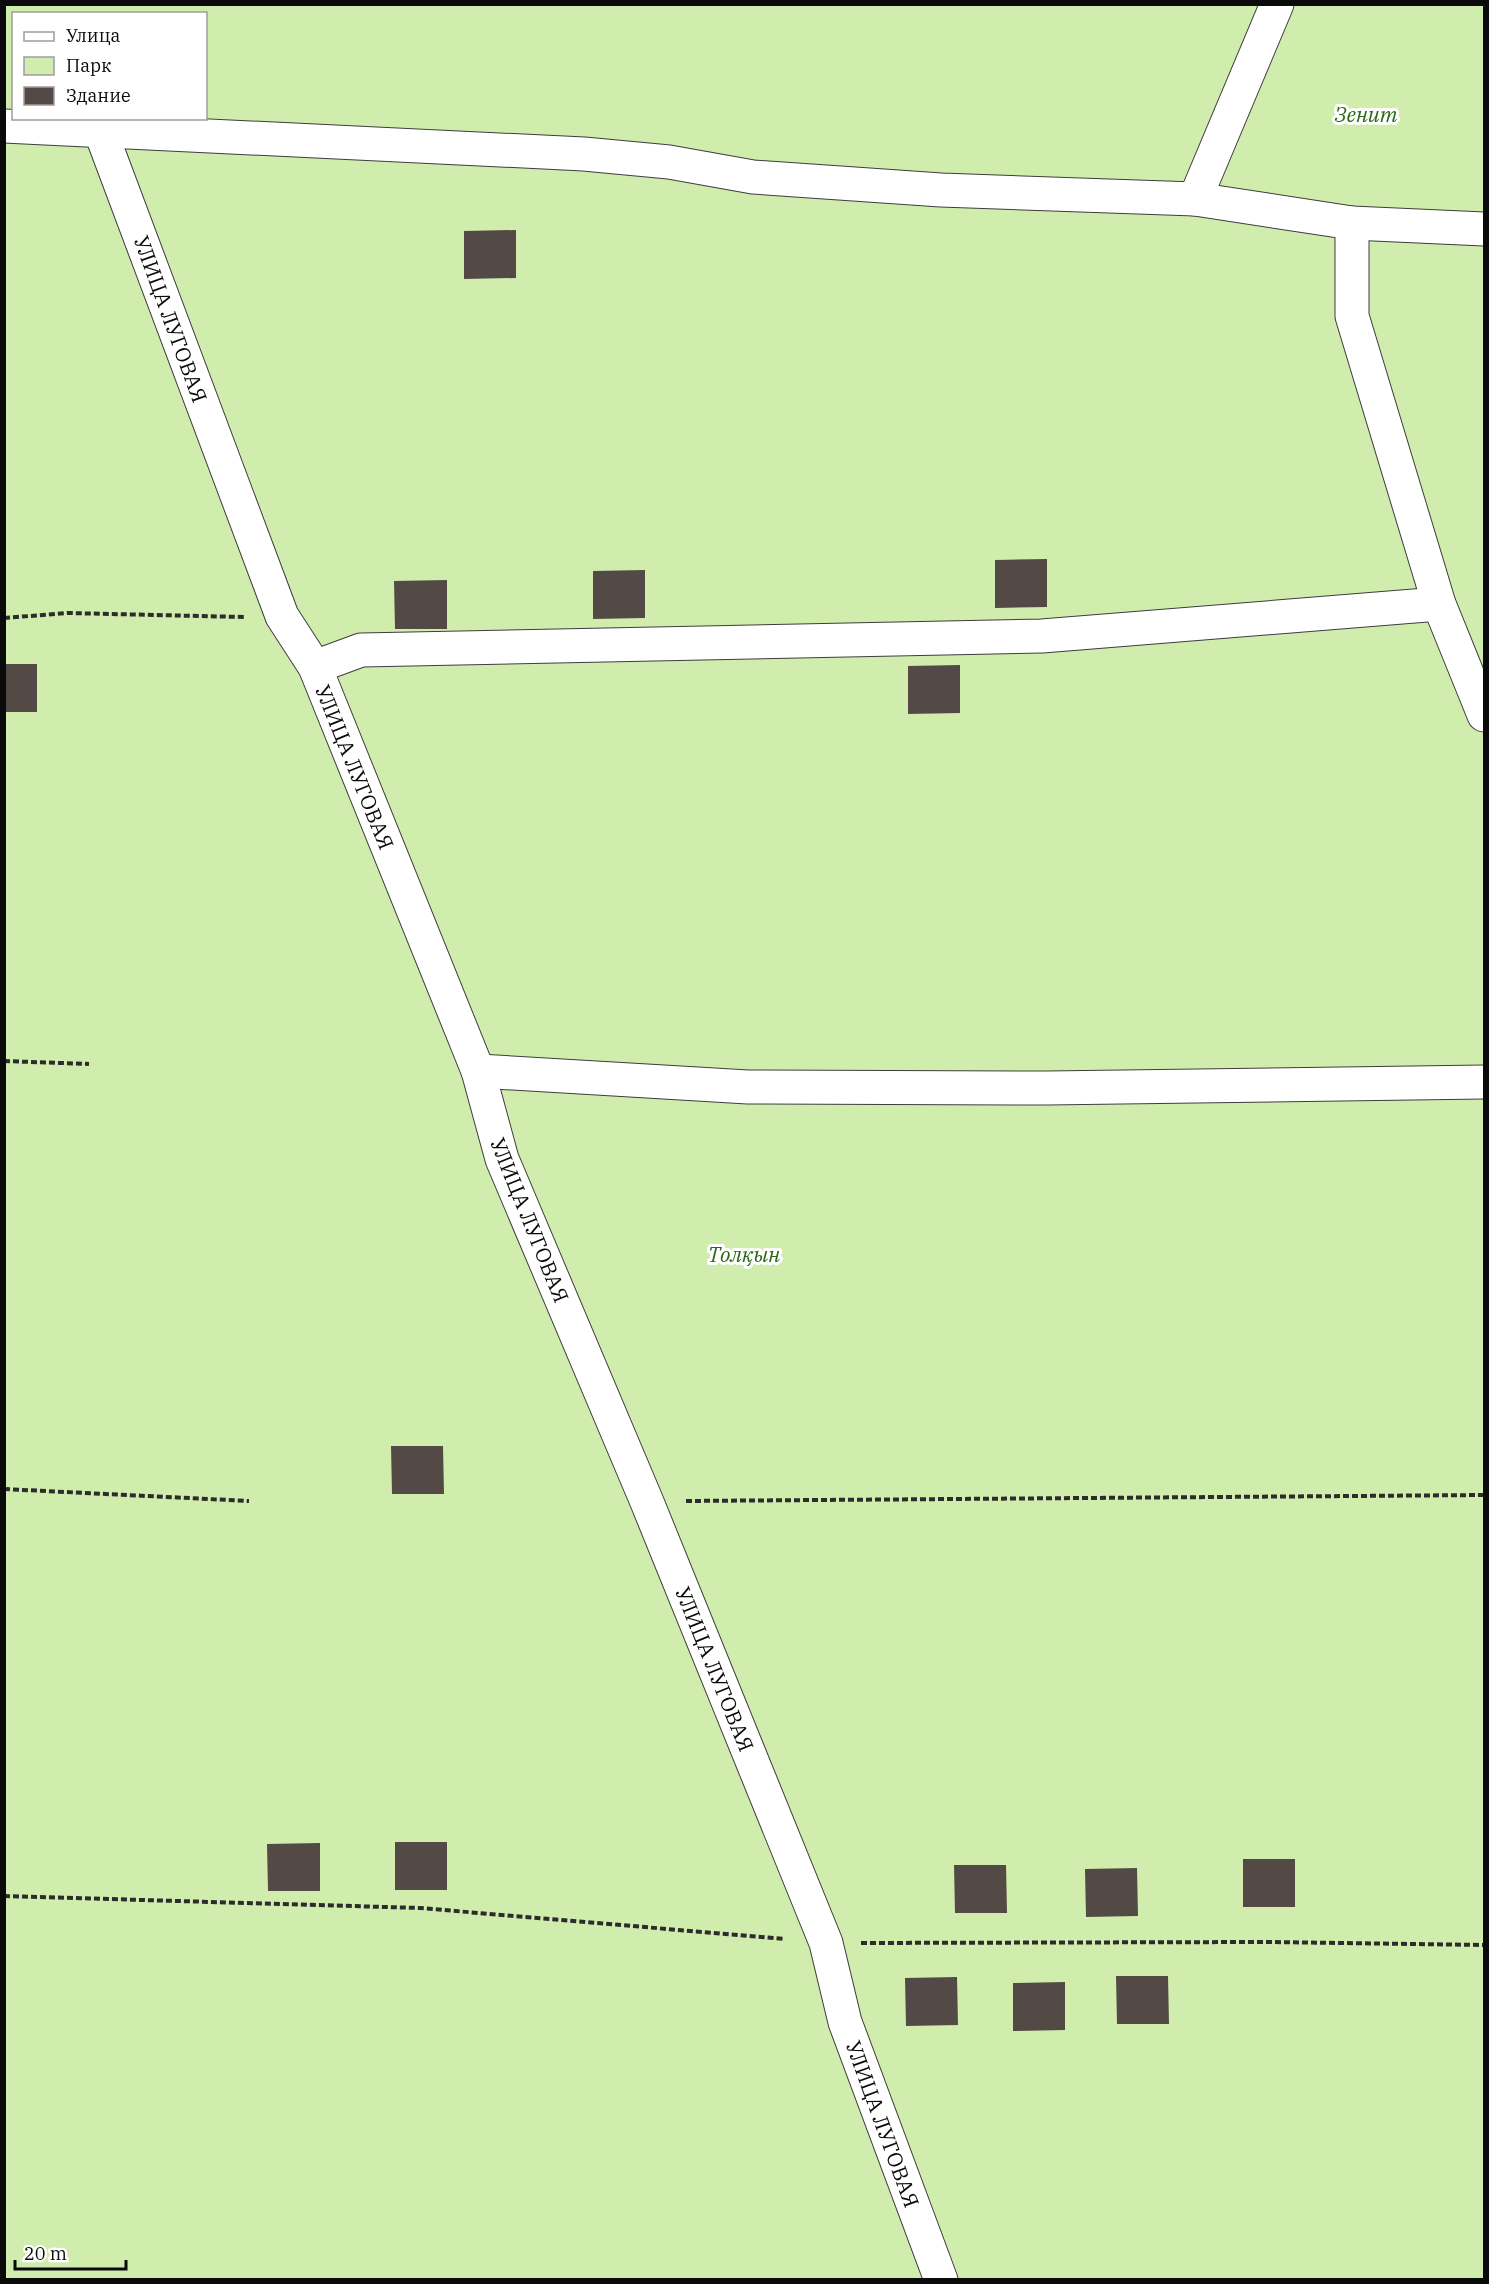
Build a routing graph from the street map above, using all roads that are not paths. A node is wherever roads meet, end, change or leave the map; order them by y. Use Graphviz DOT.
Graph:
graph roads {
  1 [pos="1277,4"];
  2 [pos="4,126"];
  3 [pos="100,130"];
  4 [pos="1195,199"];
  5 [pos="1352,223"];
  6 [pos="1485,229"];
  7 [pos="1439,604"];
  8 [pos="315,667"];
  9 [pos="1485,715"];
  10 [pos="478,1071"];
  11 [pos="1485,1083"];
  12 [pos="941,2280"];
  1 -- 4 [label="street"];
  2 -- 3 [label="street"];
  3 -- 4 [label="street"];
  3 -- 8 [label="street, УЛИЦА ЛУГОВАЯ"];
  4 -- 5 [label="street"];
  5 -- 6 [label="street"];
  5 -- 7 [label="street"];
  7 -- 8 [label="street"];
  7 -- 9 [label="street"];
  8 -- 10 [label="street, УЛИЦА ЛУГОВАЯ"];
  10 -- 11 [label="street"];
  10 -- 12 [label="street, УЛИЦА ЛУГОВАЯ"];
}
